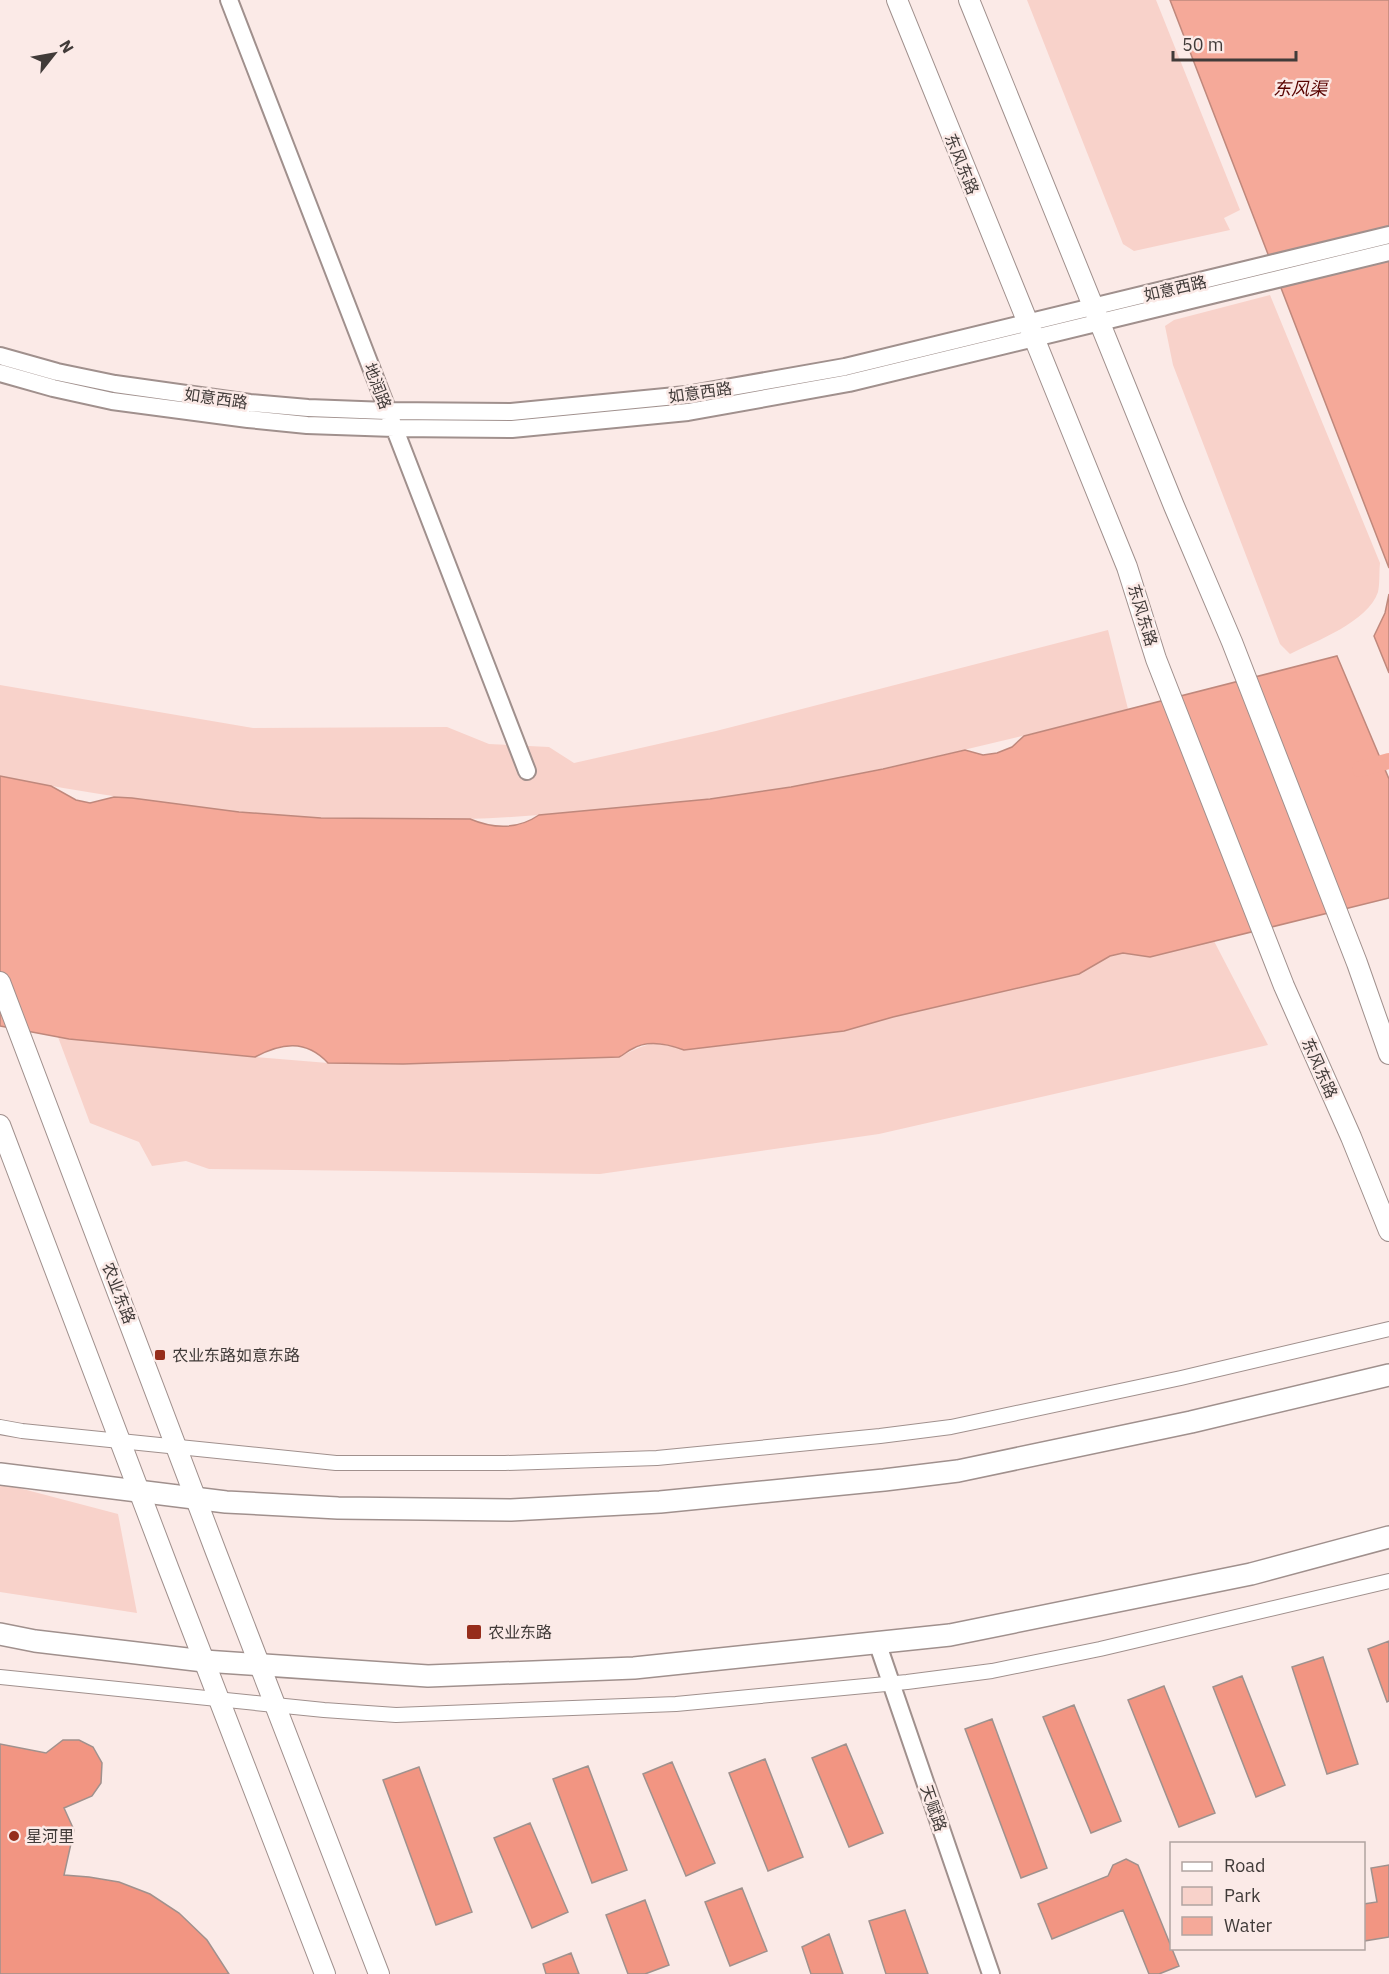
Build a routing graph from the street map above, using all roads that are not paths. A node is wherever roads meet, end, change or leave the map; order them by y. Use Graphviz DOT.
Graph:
graph roads {
  1 [pos="229,0"];
  2 [pos="897,0"];
  3 [pos="969,0"];
  4 [pos="1389,235"];
  5 [pos="1389,252"];
  6 [pos="1251,278"];
  7 [pos="1096,315"];
  8 [pos="1030,331"];
  9 [pos="0,356"];
  10 [pos="0,374"];
  11 [pos="387,411"];
  12 [pos="394,428"];
  13 [pos="526,771"];
  14 [pos="0,982"];
  15 [pos="1389,1054"];
  16 [pos="0,1125"];
  17 [pos="1389,1231"];
  18 [pos="1389,1329"];
  19 [pos="1389,1375"];
  20 [pos="0,1427"];
  21 [pos="120,1441"];
  22 [pos="177,1447"];
  23 [pos="0,1474"];
  24 [pos="139,1492"];
  25 [pos="196,1499"];
  26 [pos="1389,1537"];
  27 [pos="1389,1581"];
  28 [pos="0,1634"];
  29 [pos="878,1642"];
  30 [pos="204,1661"];
  31 [pos="260,1666"];
  32 [pos="0,1677"];
  33 [pos="891,1683"];
  34 [pos="219,1699"];
  35 [pos="275,1705"];
  36 [pos="325,1974"];
  37 [pos="379,1974"];
  38 [pos="990,1974"];
  1 -- 11 [label="street, 地润路"];
  2 -- 8 [label="main road, 东风东路"];
  3 -- 7 [label="main road"];
  4 -- 6 [label="street, 如意西路"];
  5 -- 6 [label="street, 如意西路"];
  6 -- 7 [label="street, 如意西路"];
  7 -- 8 [label="street, 如意西路"];
  7 -- 15 [label="main road"];
  8 -- 11 [label="street, 如意西路"];
  8 -- 12 [label="street, 如意西路"];
  8 -- 17 [label="main road, 东风东路"];
  9 -- 11 [label="street, 如意西路"];
  10 -- 12 [label="street, 如意西路"];
  11 -- 12 [label="street, 地润路"];
  12 -- 13 [label="street, 地润路"];
  14 -- 22 [label="main road, 农业东路"];
  16 -- 21 [label="main road"];
  18 -- 22 [label="street"];
  19 -- 25 [label="main road"];
  20 -- 21 [label="street"];
  21 -- 22 [label="street"];
  21 -- 24 [label="main road"];
  22 -- 25 [label="main road, 农业东路"];
  23 -- 24 [label="main road"];
  24 -- 25 [label="main road"];
  24 -- 30 [label="main road"];
  25 -- 31 [label="main road, 农业东路"];
  26 -- 29 [label="main road"];
  27 -- 33 [label="street"];
  28 -- 30 [label="main road"];
  29 -- 31 [label="main road"];
  29 -- 33 [label="street, 天赋路"];
  30 -- 31 [label="main road"];
  30 -- 34 [label="main road"];
  31 -- 35 [label="main road, 农业东路"];
  32 -- 34 [label="street"];
  33 -- 35 [label="street"];
  33 -- 38 [label="street, 天赋路"];
  34 -- 35 [label="street"];
  34 -- 36 [label="main road"];
  35 -- 37 [label="main road, 农业东路"];
}
